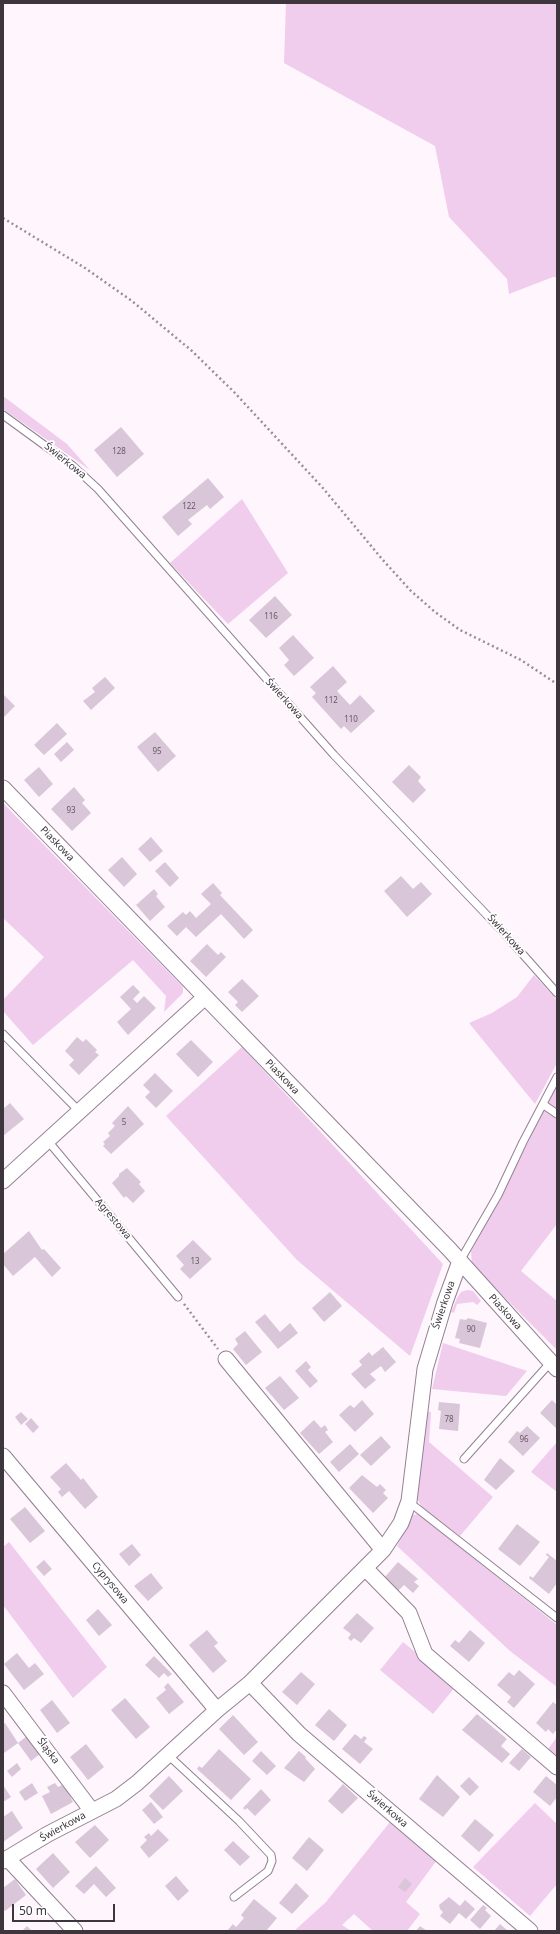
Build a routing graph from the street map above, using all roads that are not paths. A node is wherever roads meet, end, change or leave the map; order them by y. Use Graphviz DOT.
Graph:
graph roads {
  1 [pos="3,415"];
  2 [pos="3,788"];
  3 [pos="557,992"];
  4 [pos="204,998"];
  5 [pos="3,1034"];
  6 [pos="557,1077"];
  7 [pos="544,1105"];
  8 [pos="80,1113"];
  9 [pos="557,1114"];
  10 [pos="48,1142"];
  11 [pos="3,1181"];
  12 [pos="460,1261"];
  13 [pos="178,1297"];
  14 [pos="226,1359"];
  15 [pos="554,1366"];
  16 [pos="3,1456"];
  17 [pos="464,1459"];
  18 [pos="409,1501"];
  19 [pos="384,1550"];
  20 [pos="366,1569"];
  21 [pos="557,1618"];
  22 [pos="250,1683"];
  23 [pos="3,1693"];
  24 [pos="217,1710"];
  25 [pos="168,1755"];
  26 [pos="557,1767"];
  27 [pos="92,1811"];
  28 [pos="5,1860"];
  29 [pos="234,1897"];
  30 [pos="75,1931"];
  31 [pos="530,1931"];
  1 -- 3 [label="lane, Świerkowa"];
  2 -- 4 [label="street, Piaskowa"];
  4 -- 8 [label="street"];
  4 -- 12 [label="street, Piaskowa"];
  5 -- 8 [label="lane"];
  6 -- 7 [label="lane, Świerkowa"];
  7 -- 9 [label="lane"];
  7 -- 12 [label="lane, Świerkowa"];
  8 -- 10 [label="street"];
  10 -- 11 [label="street"];
  10 -- 13 [label="lane, Agrestowa"];
  12 -- 15 [label="street, Piaskowa"];
  12 -- 18 [label="street, Świerkowa"];
  14 -- 19 [label="street"];
  15 -- 17 [label="lane"];
  16 -- 24 [label="street, Cyprysowa"];
  18 -- 19 [label="street, Świerkowa"];
  18 -- 21 [label="lane"];
  19 -- 20 [label="street, Świerkowa"];
  20 -- 22 [label="street, Świerkowa"];
  20 -- 26 [label="street"];
  22 -- 24 [label="street, Świerkowa"];
  22 -- 31 [label="street, Świerkowa"];
  23 -- 27 [label="street, Śląska"];
  24 -- 25 [label="street, Świerkowa"];
  25 -- 27 [label="street, Świerkowa"];
  25 -- 29 [label="lane"];
  27 -- 28 [label="street, Świerkowa"];
  28 -- 30 [label="street"];
}
